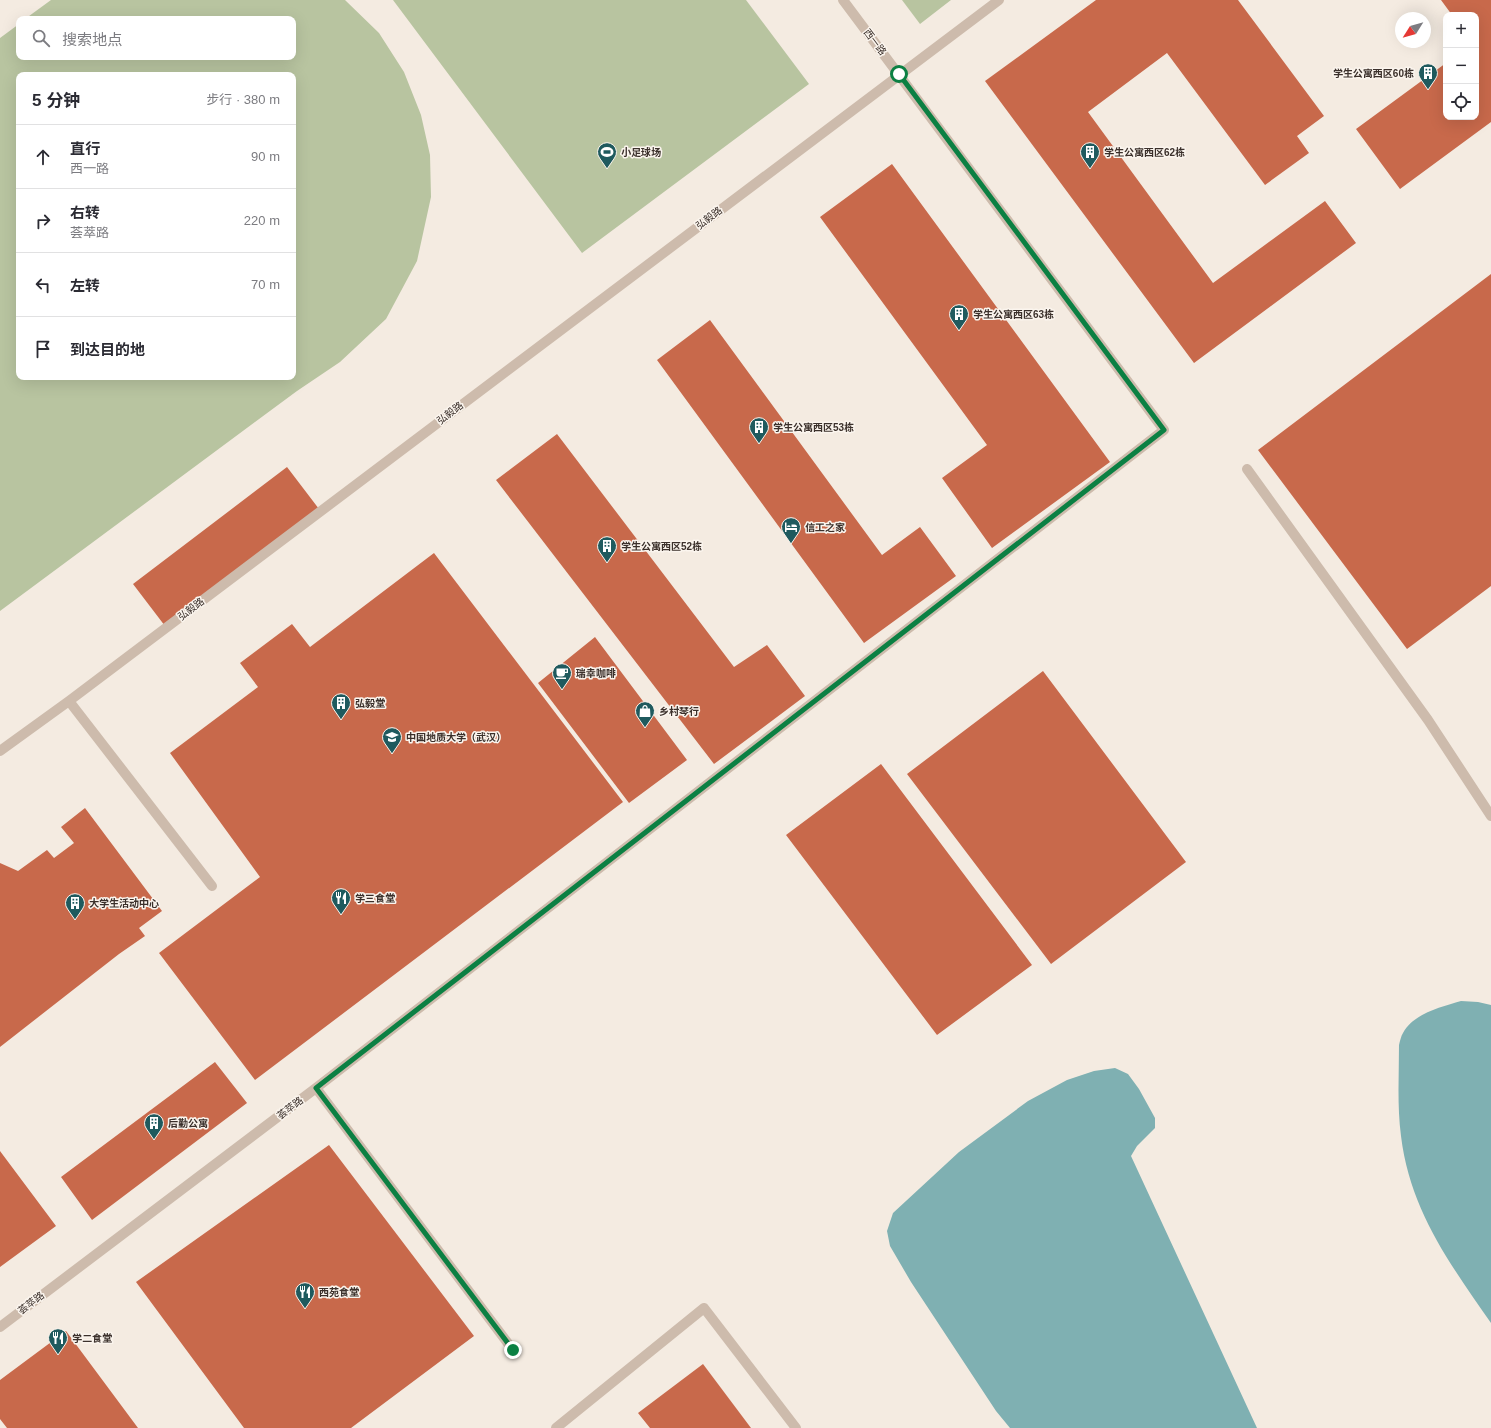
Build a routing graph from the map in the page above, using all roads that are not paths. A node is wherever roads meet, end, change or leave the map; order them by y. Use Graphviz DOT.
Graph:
graph roads {
  1 [pos="843,0"];
  2 [pos="999,0"];
  3 [pos="899,74"];
  4 [pos="1164,430"];
  5 [pos="1247,469"];
  6 [pos="69,701"];
  7 [pos="0,751"];
  8 [pos="1491,816"];
  9 [pos="212,886"];
  10 [pos="316,1088"];
  11 [pos="0,1327"];
  12 [pos="513,1350"];
  13 [pos="556,1428"];
  14 [pos="796,1428"];
  1 -- 3 [label="street, 西一路"];
  2 -- 3 [label="street, 弘毅路"];
  3 -- 4 [label="street, 西一路"];
  3 -- 6 [label="street, 弘毅路"];
  4 -- 10 [label="street, 荟萃路"];
  5 -- 8 [label="street"];
  6 -- 7 [label="street, 弘毅路"];
  6 -- 9 [label="street"];
  10 -- 11 [label="street, 荟萃路"];
  10 -- 12 [label="street"];
  13 -- 14 [label="street"];
}
